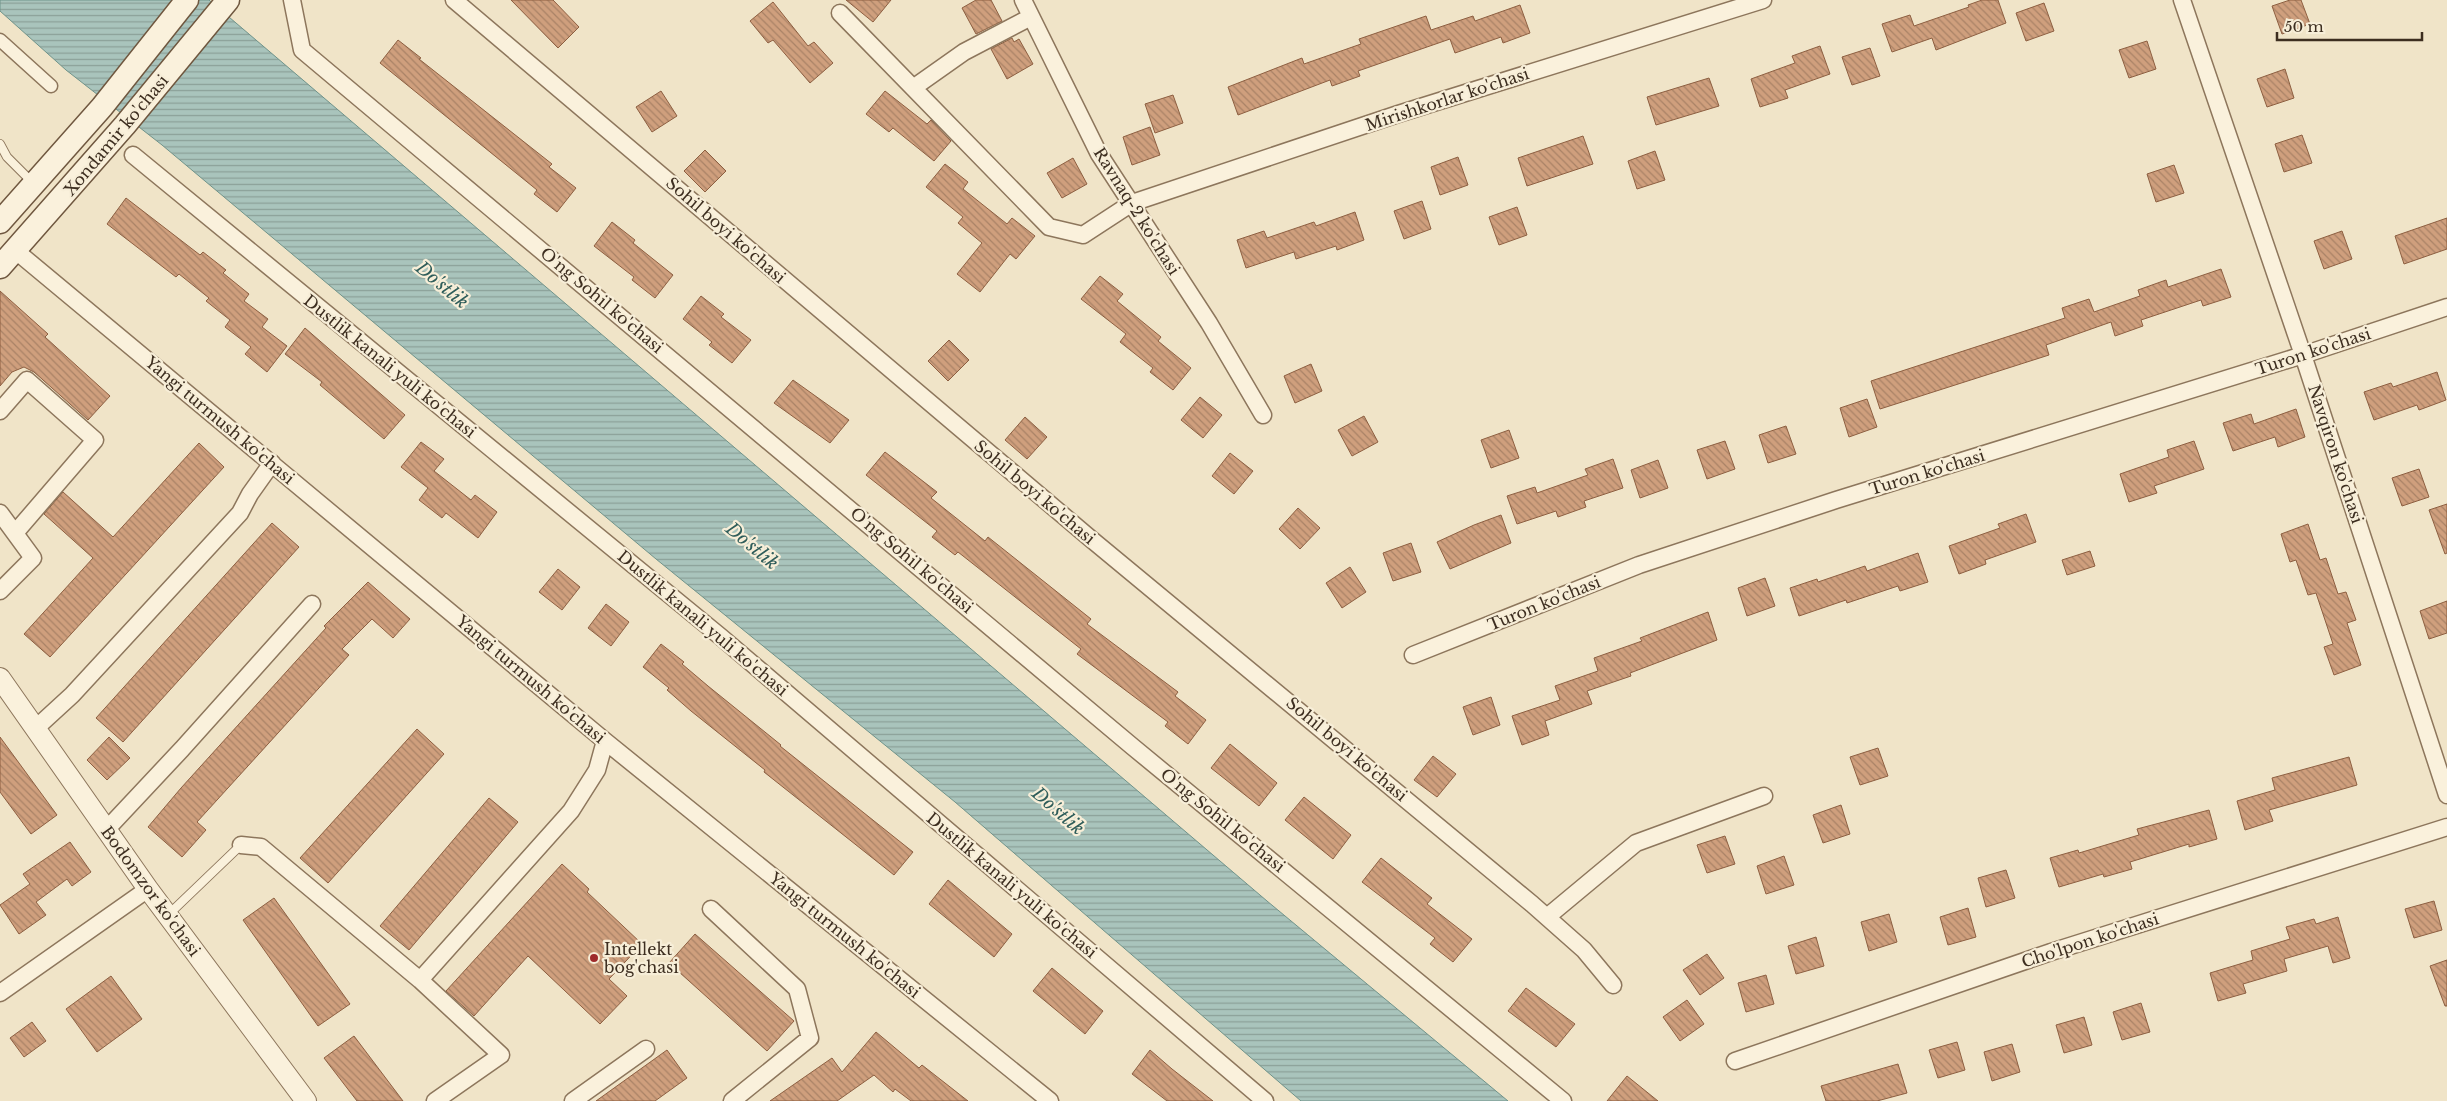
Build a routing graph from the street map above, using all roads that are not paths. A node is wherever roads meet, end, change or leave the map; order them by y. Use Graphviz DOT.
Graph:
graph roads {
  1 [pos="187,0"];
  2 [pos="292,0"];
  3 [pos="454,0"];
  4 [pos="1023,0"];
  5 [pos="1763,0"];
  6 [pos="2182,0"];
  7 [pos="226,2"];
  8 [pos="840,13"];
  9 [pos="1031,17"];
  10 [pos="0,40"];
  11 [pos="51,86"];
  12 [pos="913,88"];
  13 [pos="0,144"];
  14 [pos="133,155"];
  15 [pos="34,184"];
  16 [pos="1132,203"];
  17 [pos="0,222"];
  18 [pos="16,251"];
  19 [pos="0,267"];
  20 [pos="2447,307"];
  21 [pos="2303,355"];
  22 [pos="0,411"];
  23 [pos="1264,415"];
  24 [pos="272,463"];
  25 [pos="0,513"];
  26 [pos="15,533"];
  27 [pos="0,591"];
  28 [pos="312,604"];
  29 [pos="1413,655"];
  30 [pos="0,678"];
  31 [pos="36,728"];
  32 [pos="605,741"];
  33 [pos="2447,795"];
  34 [pos="1764,796"];
  35 [pos="2447,827"];
  36 [pos="107,829"];
  37 [pos="241,845"];
  38 [pos="148,889"];
  39 [pos="711,909"];
  40 [pos="168,915"];
  41 [pos="1547,917"];
  42 [pos="420,980"];
  43 [pos="1613,985"];
  44 [pos="0,992"];
  45 [pos="646,1049"];
  46 [pos="1735,1061"];
  47 [pos="444,1099"];
  48 [pos="306,1101"];
  49 [pos="573,1101"];
  50 [pos="732,1101"];
  51 [pos="1050,1101"];
  52 [pos="1265,1101"];
  53 [pos="1562,1101"];
  1 -- 15 [label="main road, Xondamir ko'chasi"];
  2 -- 53 [label="street, O'ng Sohil ko'chasi"];
  3 -- 41 [label="street, Sohil boyi ko'chasi"];
  4 -- 9 [label="street, Ravnaq-2 ko'chasi"];
  5 -- 16 [label="street, Mirishkorlar ko'chasi"];
  6 -- 21 [label="street, Navqiron ko'chasi"];
  7 -- 18 [label="main road, Xondamir ko'chasi"];
  8 -- 12 [label="street, Mirishkorlar ko'chasi"];
  9 -- 12 [label="street"];
  9 -- 16 [label="street, Ravnaq-2 ko'chasi"];
  10 -- 11 [label="street"];
  12 -- 16 [label="street, Mirishkorlar ko'chasi"];
  13 -- 15 [label="lane"];
  14 -- 52 [label="street, Dustlik kanali yuli ko'chasi"];
  15 -- 17 [label="main road, Xondamir ko'chasi"];
  16 -- 23 [label="street, Ravnaq-2 ko'chasi"];
  18 -- 19 [label="main road, Xondamir ko'chasi"];
  18 -- 24 [label="street, Yangi turmush ko'chasi"];
  20 -- 21 [label="street, Turon ko'chasi"];
  21 -- 29 [label="street, Turon ko'chasi"];
  21 -- 33 [label="street, Navqiron ko'chasi"];
  22 -- 26 [label="street"];
  24 -- 31 [label="street"];
  24 -- 32 [label="street, Yangi turmush ko'chasi"];
  25 -- 26 [label="street"];
  26 -- 27 [label="street"];
  28 -- 36 [label="street"];
  30 -- 31 [label="street, Bodomzor ko'chasi"];
  31 -- 36 [label="street, Bodomzor ko'chasi"];
  32 -- 42 [label="street"];
  32 -- 51 [label="street, Yangi turmush ko'chasi"];
  34 -- 41 [label="street"];
  35 -- 46 [label="street, Cho'lpon ko'chasi"];
  36 -- 38 [label="street, Bodomzor ko'chasi"];
  37 -- 40 [label="lane"];
  37 -- 42 [label="street"];
  38 -- 40 [label="street, Bodomzor ko'chasi"];
  38 -- 44 [label="street"];
  39 -- 50 [label="street"];
  40 -- 48 [label="street, Bodomzor ko'chasi"];
  41 -- 43 [label="street, Sohil boyi ko'chasi"];
  42 -- 47 [label="street"];
  45 -- 49 [label="street"];
}
